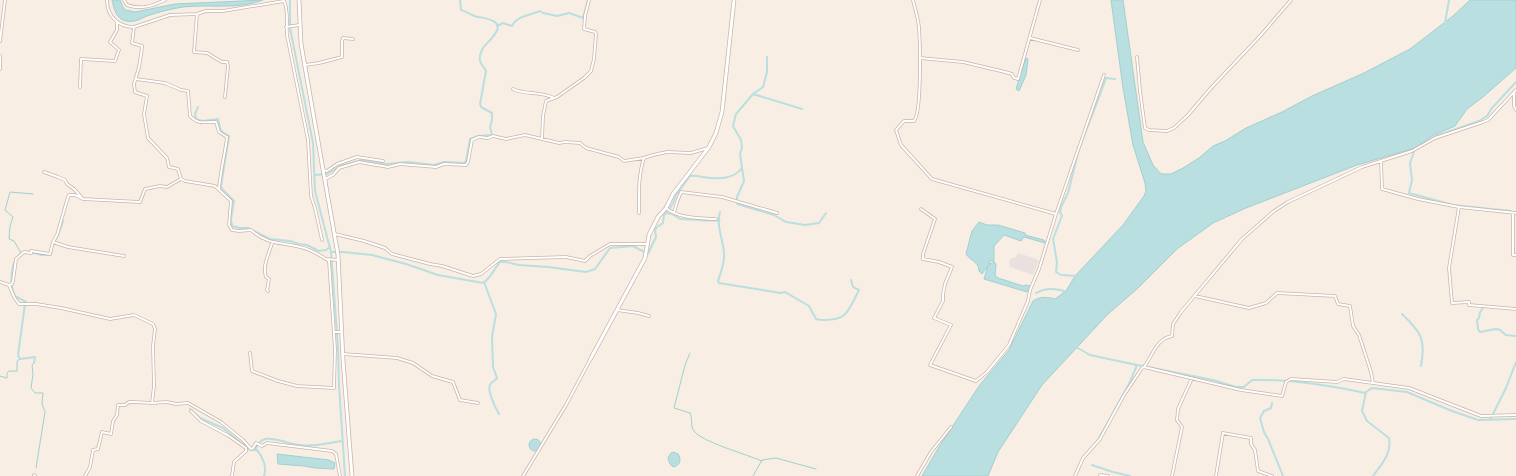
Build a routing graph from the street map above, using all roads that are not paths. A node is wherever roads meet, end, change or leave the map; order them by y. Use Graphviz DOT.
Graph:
graph roads {
  1 [pos="5,0"];
  2 [pos="107,0"];
  3 [pos="124,0"];
  4 [pos="164,0"];
  5 [pos="299,0"];
  6 [pos="589,0"];
  7 [pos="734,0"];
  8 [pos="913,0"];
  9 [pos="1040,0"];
  10 [pos="1291,0"];
  11 [pos="196,14"];
  12 [pos="117,23"];
  13 [pos="299,25"];
  14 [pos="286,26"];
  15 [pos="134,27"];
  16 [pos="1030,38"];
  17 [pos="353,39"];
  18 [pos="0,41"];
  19 [pos="1078,50"];
  20 [pos="0,56"];
  21 [pos="1138,57"];
  22 [pos="920,58"];
  23 [pos="304,65"];
  24 [pos="0,69"];
  25 [pos="1104,75"];
  26 [pos="136,79"];
  27 [pos="80,87"];
  28 [pos="513,89"];
  29 [pos="1515,91"];
  30 [pos="225,97"];
  31 [pos="554,98"];
  32 [pos="1516,110"];
  33 [pos="542,139"];
  34 [pos="709,147"];
  35 [pos="644,158"];
  36 [pos="383,161"];
  37 [pos="1381,161"];
  38 [pos="323,170"];
  39 [pos="44,172"];
  40 [pos="181,179"];
  41 [pos="325,180"];
  42 [pos="219,190"];
  43 [pos="83,199"];
  44 [pos="1459,207"];
  45 [pos="666,208"];
  46 [pos="921,209"];
  47 [pos="639,213"];
  48 [pos="674,213"];
  49 [pos="776,213"];
  50 [pos="1513,213"];
  51 [pos="1516,213"];
  52 [pos="1056,214"];
  53 [pos="716,219"];
  54 [pos="335,234"];
  55 [pos="322,240"];
  56 [pos="53,242"];
  57 [pos="272,243"];
  58 [pos="648,244"];
  59 [pos="1516,255"];
  60 [pos="124,256"];
  61 [pos="326,258"];
  62 [pos="338,260"];
  63 [pos="0,282"];
  64 [pos="11,284"];
  65 [pos="268,291"];
  66 [pos="1195,296"];
  67 [pos="1516,309"];
  68 [pos="617,310"];
  69 [pos="649,316"];
  70 [pos="334,332"];
  71 [pos="341,332"];
  72 [pos="250,353"];
  73 [pos="343,354"];
  74 [pos="591,358"];
  75 [pos="1144,367"];
  76 [pos="1192,378"];
  77 [pos="1373,383"];
  78 [pos="152,403"];
  79 [pos="478,403"];
  80 [pos="191,412"];
  81 [pos="1516,415"];
  82 [pos="951,427"];
  83 [pos="1100,475"];
  84 [pos="85,476"];
  85 [pos="232,476"];
  86 [pos="340,476"];
  87 [pos="352,476"];
  88 [pos="523,476"];
  89 [pos="917,476"];
  90 [pos="1075,476"];
  91 [pos="1108,476"];
  92 [pos="1172,476"];
  93 [pos="1216,476"];
  94 [pos="1272,476"];
  1 -- 18 [label="street"];
  2 -- 12 [label="street"];
  3 -- 4 [label="street"];
  5 -- 13 [label="street"];
  6 -- 31 [label="street"];
  7 -- 34 [label="street"];
  8 -- 22 [label="street"];
  9 -- 16 [label="street"];
  10 -- 21 [label="street"];
  11 -- 14 [label="street"];
  11 -- 15 [label="street"];
  11 -- 30 [label="street"];
  12 -- 15 [label="street"];
  12 -- 27 [label="street"];
  13 -- 14 [label="street"];
  13 -- 23 [label="street"];
  14 -- 55 [label="street"];
  15 -- 26 [label="street"];
  16 -- 19 [label="street"];
  16 -- 22 [label="street"];
  17 -- 23 [label="street"];
  20 -- 24 [label="street"];
  22 -- 52 [label="street"];
  23 -- 38 [label="street"];
  25 -- 52 [label="street"];
  26 -- 40 [label="street"];
  26 -- 42 [label="street"];
  28 -- 31 [label="street"];
  29 -- 32 [label="street"];
  29 -- 37 [label="street"];
  31 -- 33 [label="street"];
  33 -- 35 [label="street"];
  33 -- 41 [label="street"];
  34 -- 35 [label="street"];
  34 -- 45 [label="street"];
  35 -- 47 [label="street"];
  36 -- 38 [label="street"];
  37 -- 44 [label="street"];
  37 -- 66 [label="street"];
  38 -- 41 [label="street"];
  39 -- 43 [label="street"];
  40 -- 42 [label="street"];
  40 -- 43 [label="street"];
  41 -- 54 [label="street"];
  42 -- 57 [label="street"];
  43 -- 56 [label="street"];
  44 -- 50 [label="street"];
  44 -- 67 [label="street"];
  45 -- 48 [label="street"];
  45 -- 58 [label="street"];
  46 -- 52 [label="street"];
  48 -- 49 [label="street"];
  48 -- 53 [label="street"];
  50 -- 51 [label="street"];
  50 -- 59 [label="street"];
  54 -- 58 [label="street"];
  54 -- 62 [label="street"];
  56 -- 60 [label="street"];
  56 -- 64 [label="street"];
  57 -- 61 [label="street"];
  57 -- 65 [label="street"];
  58 -- 68 [label="street"];
  61 -- 62 [label="street"];
  61 -- 70 [label="street"];
  62 -- 71 [label="street"];
  63 -- 64 [label="street"];
  64 -- 78 [label="street"];
  66 -- 75 [label="street"];
  66 -- 77 [label="street"];
  68 -- 69 [label="street"];
  68 -- 74 [label="street"];
  70 -- 71 [label="street"];
  70 -- 72 [label="street"];
  71 -- 73 [label="street"];
  73 -- 79 [label="street"];
  73 -- 87 [label="street"];
  74 -- 88 [label="street"];
  75 -- 76 [label="street"];
  75 -- 90 [label="street"];
  76 -- 77 [label="street"];
  76 -- 92 [label="street"];
  77 -- 81 [label="street"];
  78 -- 84 [label="street"];
  78 -- 86 [label="street"];
  80 -- 85 [label="street"];
  82 -- 89 [label="street"];
  83 -- 91 [label="street"];
  93 -- 94 [label="street"];
}
